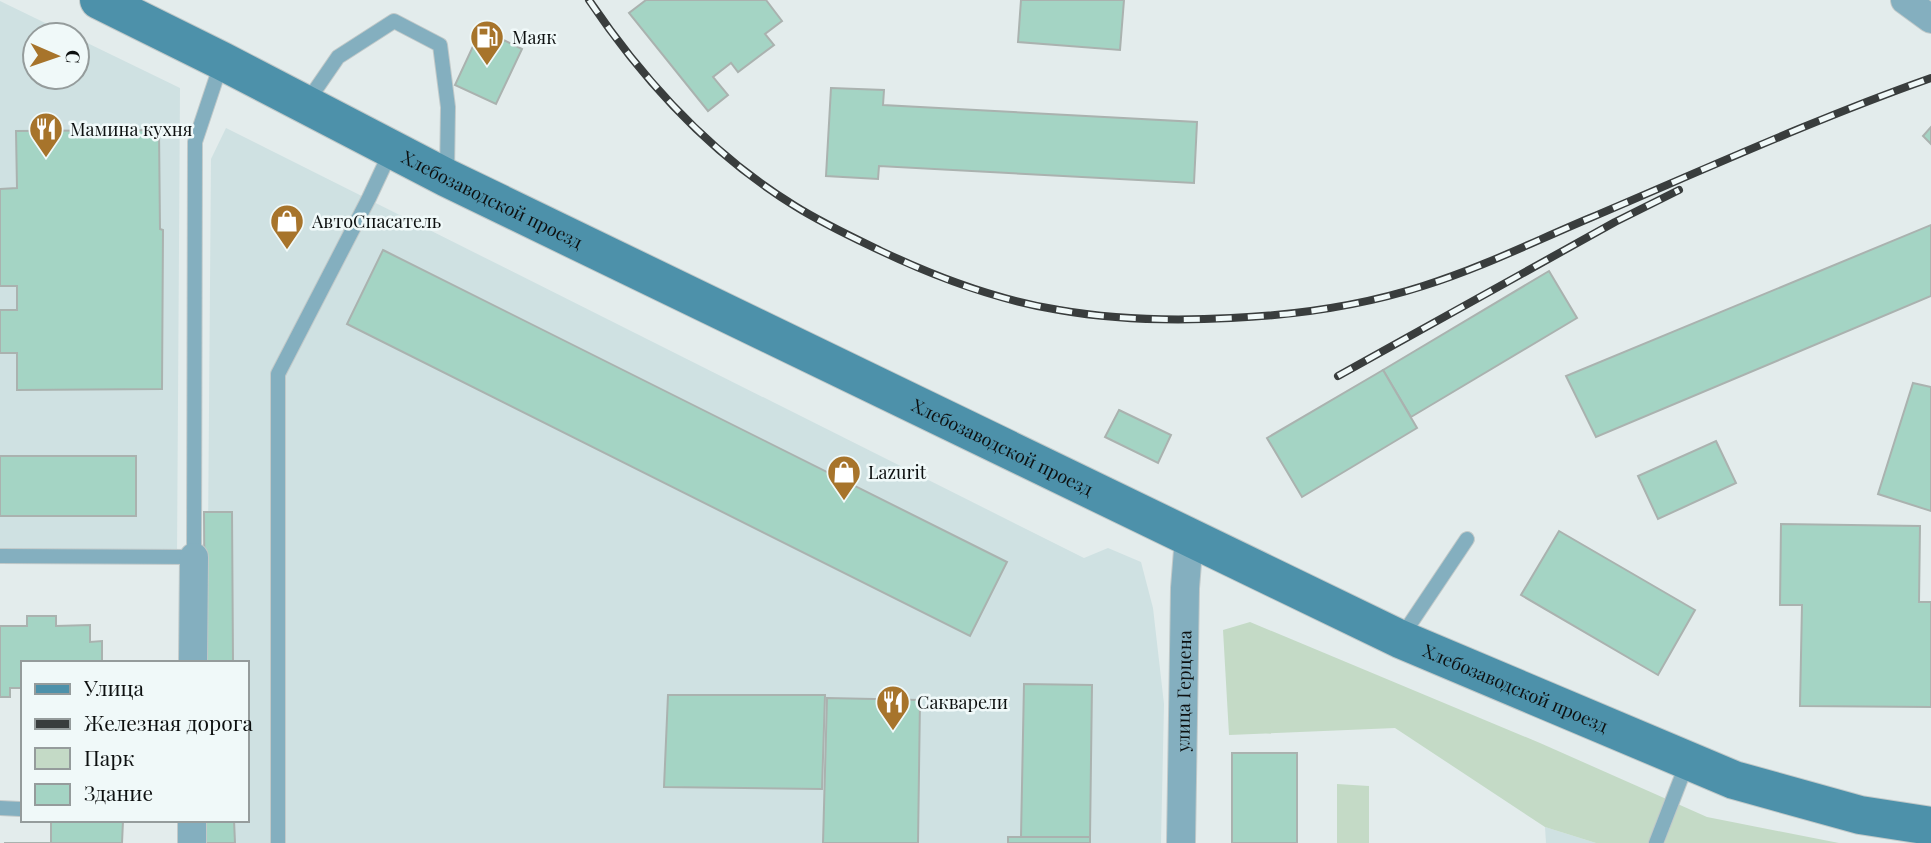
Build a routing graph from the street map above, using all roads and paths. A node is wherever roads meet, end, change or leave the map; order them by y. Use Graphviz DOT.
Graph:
graph roads {
  1 [pos="99,0"];
  2 [pos="1905,0"];
  3 [pos="1931,19"];
  4 [pos="222,61"];
  5 [pos="305,105"];
  6 [pos="391,149"];
  7 [pos="447,178"];
  8 [pos="1189,538"];
  9 [pos="1467,538"];
  10 [pos="0,556"];
  11 [pos="194,558"];
  12 [pos="1400,639"];
  13 [pos="193,661"];
  14 [pos="1688,761"];
  15 [pos="0,808"];
  16 [pos="20,809"];
  17 [pos="192,822"];
  18 [pos="1931,826"];
  19 [pos="192,843"];
  20 [pos="278,843"];
  21 [pos="1181,843"];
  22 [pos="1656,843"];
  1 -- 4 [label="street, Хлебозаводской проезд"];
  2 -- 3 [label="street"];
  4 -- 5 [label="street, Хлебозаводской проезд"];
  4 -- 11 [label="lane"];
  5 -- 6 [label="street, Хлебозаводской проезд"];
  5 -- 7 [label="lane"];
  6 -- 7 [label="street, Хлебозаводской проезд"];
  6 -- 20 [label="lane"];
  7 -- 8 [label="street, Хлебозаводской проезд"];
  8 -- 12 [label="street, Хлебозаводской проезд"];
  8 -- 21 [label="street, улица Герцена"];
  9 -- 12 [label="lane"];
  10 -- 11 [label="lane"];
  11 -- 13 [label="street"];
  12 -- 14 [label="street, Хлебозаводской проезд"];
  14 -- 18 [label="street, Хлебозаводской проезд"];
  14 -- 22 [label="lane"];
  15 -- 16 [label="lane"];
  17 -- 19 [label="street"];
}
